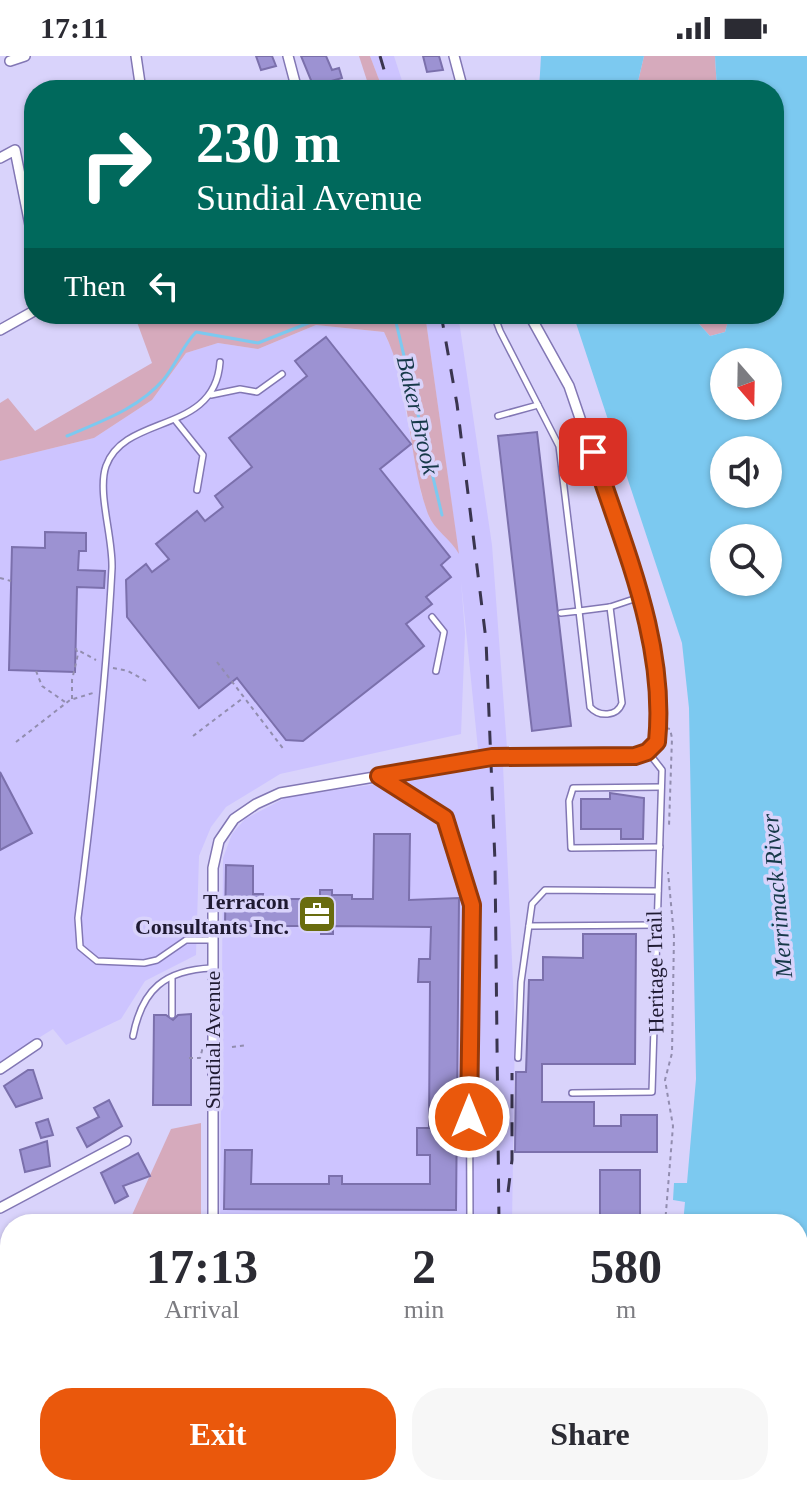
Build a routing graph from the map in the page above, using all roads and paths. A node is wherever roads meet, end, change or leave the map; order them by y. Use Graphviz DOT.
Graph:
graph roads {
  1 [pos="25,56"];
  2 [pos="136,56"];
  3 [pos="288,56"];
  4 [pos="454,56"];
  5 [pos="10,61"];
  6 [pos="140,80"];
  7 [pos="294,80"];
  8 [pos="460,80"];
  9 [pos="0,158"];
  10 [pos="24,195"];
  11 [pos="24,317"];
  12 [pos="497,324"];
  13 [pos="535,324"];
  14 [pos="0,330"];
  15 [pos="220,362"];
  16 [pos="282,374"];
  17 [pos="210,395"];
  18 [pos="538,405"];
  19 [pos="498,416"];
  20 [pos="175,420"];
  21 [pos="197,490"];
  22 [pos="0,578"];
  23 [pos="5,580"];
  24 [pos="11,581"];
  25 [pos="0,583"];
  26 [pos="641,597"];
  27 [pos="610,607"];
  28 [pos="579,611"];
  29 [pos="561,613"];
  30 [pos="432,617"];
  31 [pos="217,662"];
  32 [pos="36,671"];
  33 [pos="436,671"];
  34 [pos="105,681"];
  35 [pos="244,697"];
  36 [pos="66,703"];
  37 [pos="659,726"];
  38 [pos="193,736"];
  39 [pos="16,742"];
  40 [pos="285,751"];
  41 [pos="647,752"];
  42 [pos="379,776"];
  43 [pos="661,787"];
  44 [pos="668,835"];
  45 [pos="660,847"];
  46 [pos="668,872"];
  47 [pos="658,891"];
  48 [pos="657,925"];
  49 [pos="529,926"];
  50 [pos="212,940"];
  51 [pos="212,968"];
  52 [pos="172,977"];
  53 [pos="172,1015"];
  54 [pos="133,1036"];
  55 [pos="37,1044"];
  56 [pos="247,1045"];
  57 [pos="204,1047"];
  58 [pos="232,1047"];
  59 [pos="189,1058"];
  60 [pos="518,1058"];
  61 [pos="0,1069"];
  62 [pos="572,1093"];
  63 [pos="126,1141"];
  64 [pos="0,1208"];
  65 [pos="213,1214"];
  66 [pos="470,1214"];
  67 [pos="666,1214"];
  1 -- 5 [label="street"];
  2 -- 6 [label="street"];
  3 -- 7 [label="street"];
  4 -- 8 [label="street"];
  9 -- 10 [label="street"];
  11 -- 14 [label="street"];
  12 -- 18 [label="lane"];
  13 -- 26 [label="street"];
  15 -- 17 [label="lane"];
  16 -- 17 [label="lane"];
  17 -- 20 [label="lane"];
  18 -- 19 [label="lane"];
  18 -- 28 [label="lane"];
  20 -- 21 [label="lane"];
  20 -- 34 [label="lane"];
  22 -- 23 [label="path"];
  23 -- 24 [label="path"];
  23 -- 25 [label="path"];
  26 -- 27 [label="lane"];
  26 -- 37 [label="street"];
  27 -- 28 [label="lane"];
  27 -- 28 [label="lane"];
  28 -- 29 [label="lane"];
  30 -- 33 [label="lane"];
  31 -- 35 [label="path"];
  32 -- 36 [label="path"];
  34 -- 36 [label="path"];
  34 -- 50 [label="lane"];
  35 -- 38 [label="path"];
  35 -- 40 [label="path"];
  36 -- 39 [label="path"];
  37 -- 41 [label="street"];
  37 -- 44 [label="path"];
  41 -- 42 [label="street, Sundial Avenue"];
  41 -- 43 [label="lane"];
  42 -- 50 [label="street, Sundial Avenue"];
  42 -- 66 [label="lane"];
  43 -- 45 [label="lane"];
  43 -- 45 [label="lane"];
  45 -- 47 [label="lane"];
  46 -- 67 [label="path, Heritage Trail"];
  47 -- 48 [label="lane"];
  47 -- 49 [label="lane"];
  48 -- 49 [label="lane"];
  48 -- 62 [label="lane"];
  49 -- 60 [label="lane"];
  50 -- 51 [label="street, Sundial Avenue"];
  51 -- 52 [label="lane"];
  51 -- 65 [label="street, Sundial Avenue"];
  52 -- 53 [label="lane"];
  52 -- 54 [label="lane"];
  55 -- 61 [label="street"];
  56 -- 58 [label="path"];
  57 -- 59 [label="path"];
  63 -- 64 [label="street"];
}
